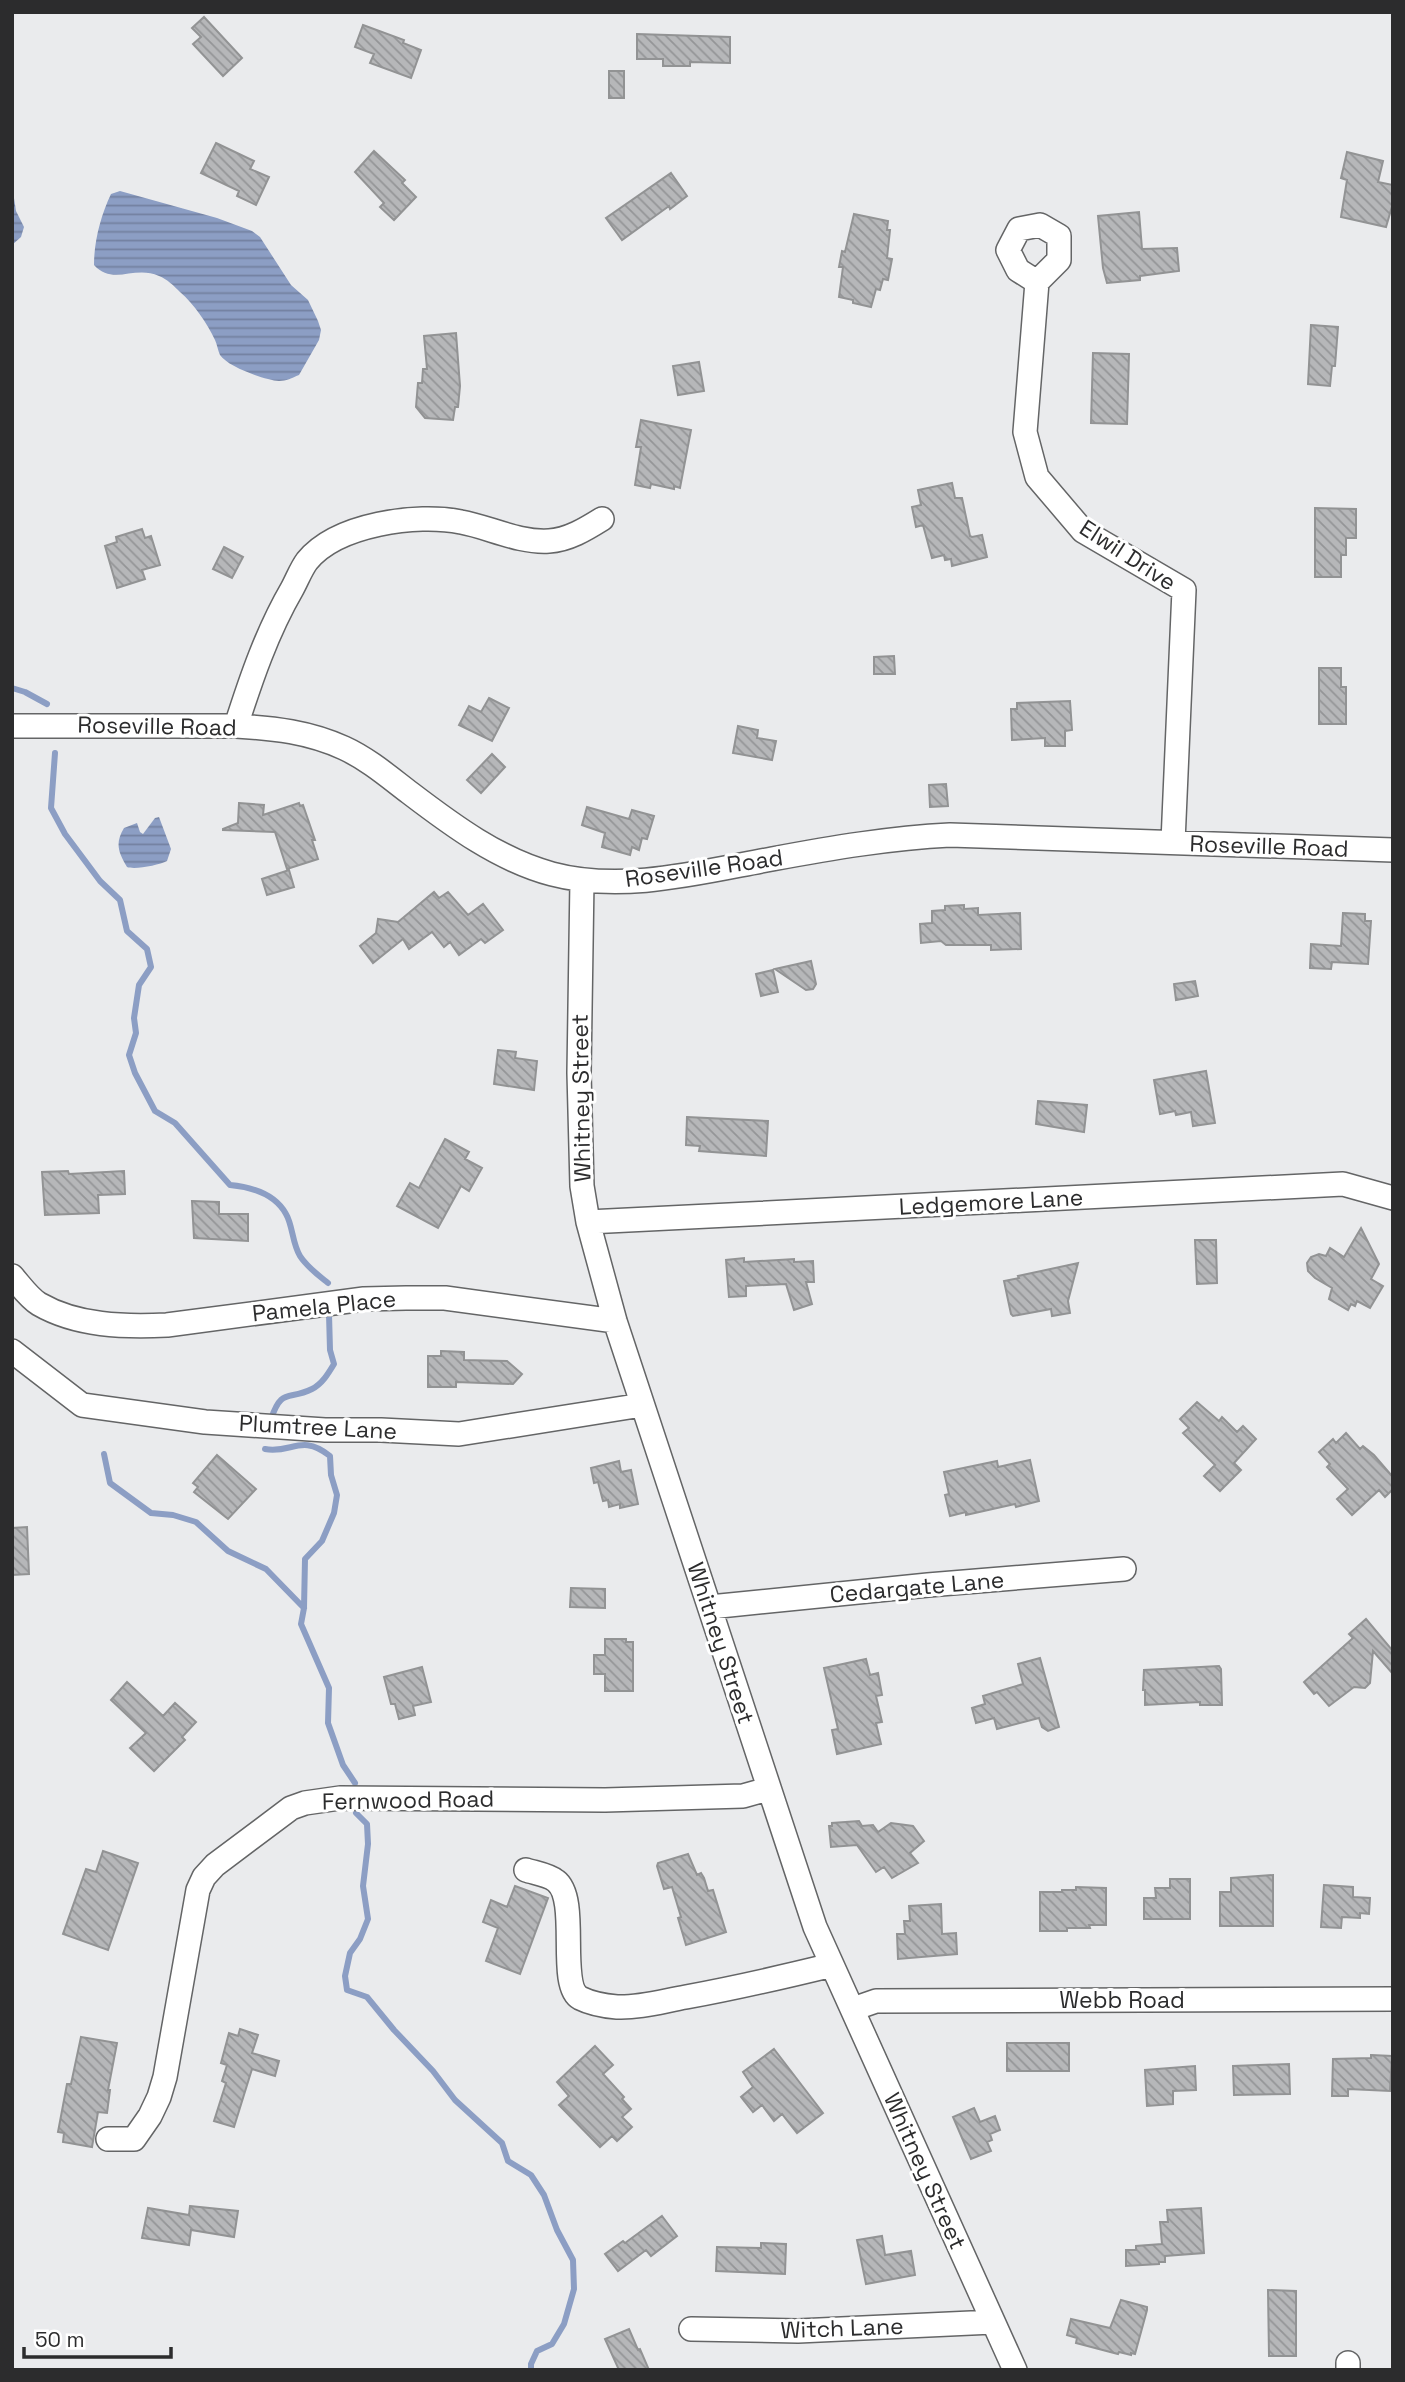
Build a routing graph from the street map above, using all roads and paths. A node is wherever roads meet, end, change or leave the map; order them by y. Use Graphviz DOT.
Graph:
graph roads {
  1 [pos="1037,282"];
  2 [pos="602,519"];
  3 [pos="12,726"];
  4 [pos="236,726"];
  5 [pos="1173,842"];
  6 [pos="1393,850"];
  7 [pos="582,880"];
  8 [pos="1393,1198"];
  9 [pos="588,1222"];
  10 [pos="12,1276"];
  11 [pos="615,1321"];
  12 [pos="12,1351"];
  13 [pos="642,1405"];
  14 [pos="1124,1569"];
  15 [pos="710,1607"];
  16 [pos="768,1789"];
  17 [pos="526,1870"];
  18 [pos="832,1965"];
  19 [pos="1393,1999"];
  20 [pos="853,2009"];
  21 [pos="108,2139"];
  22 [pos="993,2322"];
  23 [pos="691,2329"];
  24 [pos="1014,2370"];
  1 -- 5 [label="street, Elwil Drive"];
  2 -- 4 [label="street"];
  3 -- 4 [label="street, Roseville Road"];
  4 -- 7 [label="street, Roseville Road"];
  5 -- 6 [label="street, Roseville Road"];
  5 -- 7 [label="street, Roseville Road"];
  7 -- 9 [label="street, Whitney Street"];
  8 -- 9 [label="street, Ledgemore Lane"];
  9 -- 11 [label="street, Whitney Street"];
  10 -- 11 [label="street, Pamela Place"];
  11 -- 13 [label="street, Whitney Street"];
  12 -- 13 [label="street, Plumtree Lane"];
  13 -- 15 [label="street, Whitney Street"];
  14 -- 15 [label="street, Cedargate Lane"];
  15 -- 16 [label="street, Whitney Street"];
  16 -- 18 [label="street, Whitney Street"];
  16 -- 21 [label="street, Fernwood Road"];
  17 -- 18 [label="street"];
  18 -- 20 [label="street, Whitney Street"];
  19 -- 20 [label="street, Webb Road"];
  20 -- 22 [label="street, Whitney Street"];
  22 -- 23 [label="street, Witch Lane"];
  22 -- 24 [label="street, Whitney Street"];
}
